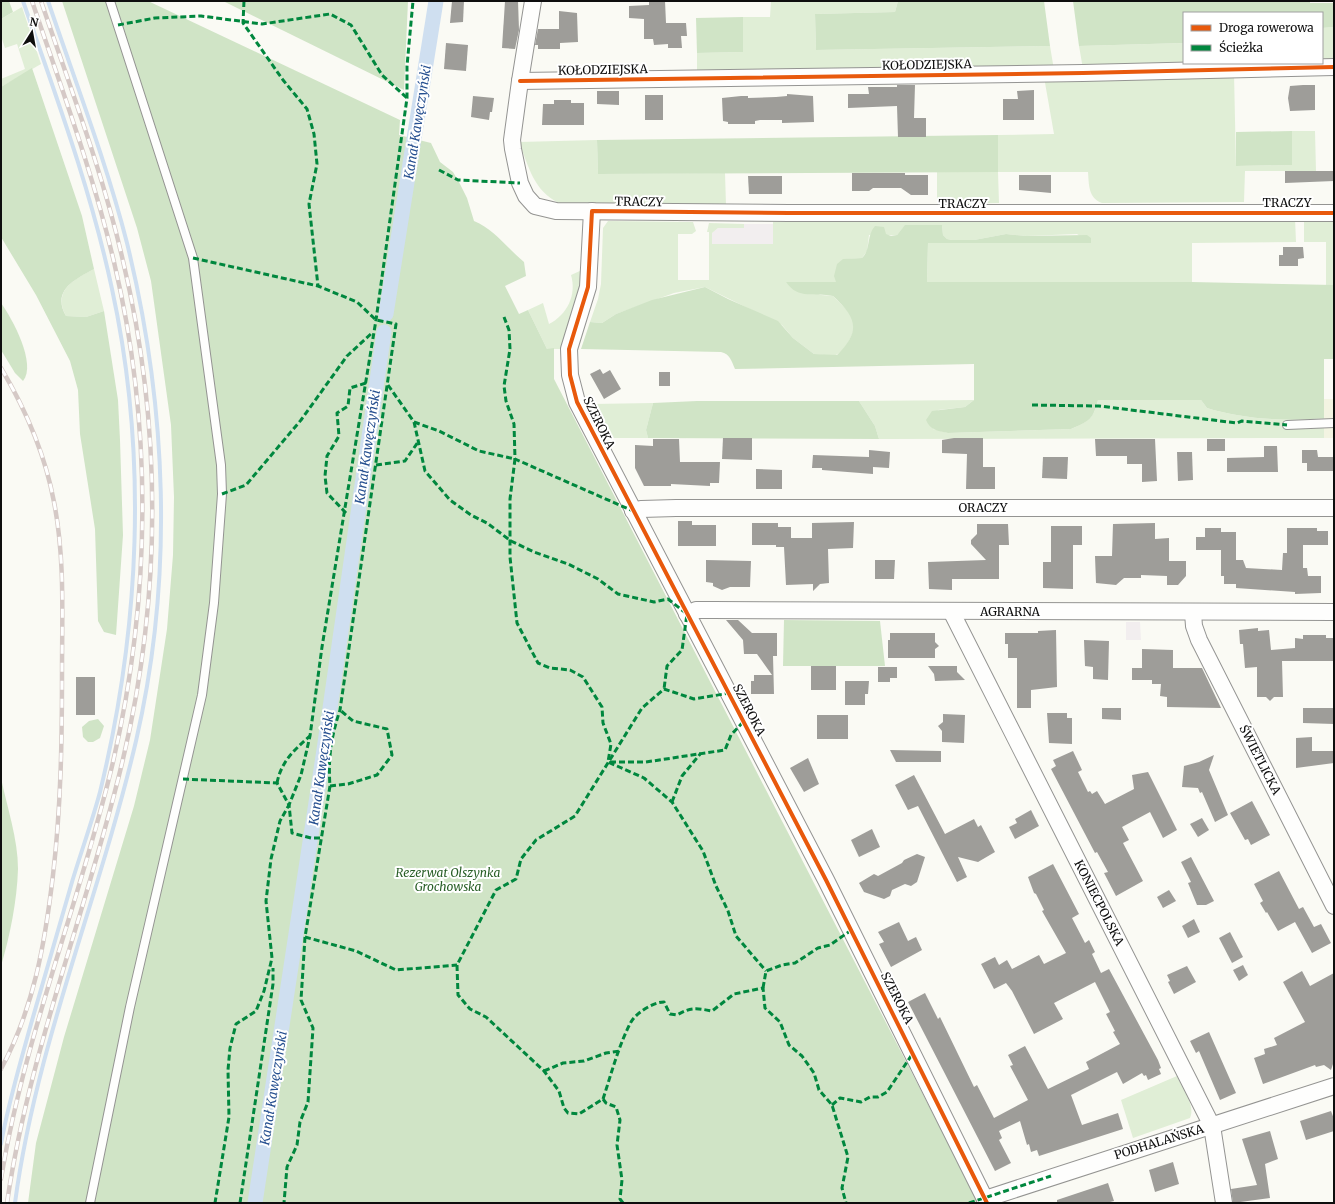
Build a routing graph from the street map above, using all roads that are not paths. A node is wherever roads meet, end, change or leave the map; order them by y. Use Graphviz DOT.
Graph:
graph roads {
  1 [pos="110,1"];
  2 [pos="533,1"];
  3 [pos="1334,67"];
  4 [pos="520,81"];
  5 [pos="592,211"];
  6 [pos="1334,213"];
  7 [pos="1334,423"];
  8 [pos="1288,425"];
  9 [pos="1334,508"];
  10 [pos="633,511"];
  11 [pos="951,611"];
  12 [pos="1334,612"];
  13 [pos="1193,613"];
  14 [pos="687,614"];
  15 [pos="1334,906"];
  16 [pos="1334,1086"];
  17 [pos="1212,1126"];
  18 [pos="986,1201"];
  19 [pos="90,1203"];
  20 [pos="1224,1203"];
  1 -- 19 [label="lane"];
  2 -- 4 [label="street"];
  3 -- 4 [label="street, KOŁODZIEJSKA"];
  4 -- 5 [label="street"];
  5 -- 6 [label="street, TRACZY"];
  5 -- 10 [label="street, SZEROKA"];
  7 -- 8 [label="lane"];
  9 -- 10 [label="street, ORACZY"];
  10 -- 14 [label="street, SZEROKA"];
  11 -- 13 [label="street, AGRARNA"];
  11 -- 14 [label="street, AGRARNA"];
  11 -- 17 [label="street, KONIECPOLSKA"];
  12 -- 13 [label="street, AGRARNA"];
  13 -- 15 [label="street, ŚWIETLICKA"];
  14 -- 18 [label="street, SZEROKA"];
  16 -- 17 [label="street, PODHALAŃSKA"];
  17 -- 18 [label="street, PODHALAŃSKA"];
  17 -- 20 [label="street, KONIECPOLSKA"];
}
